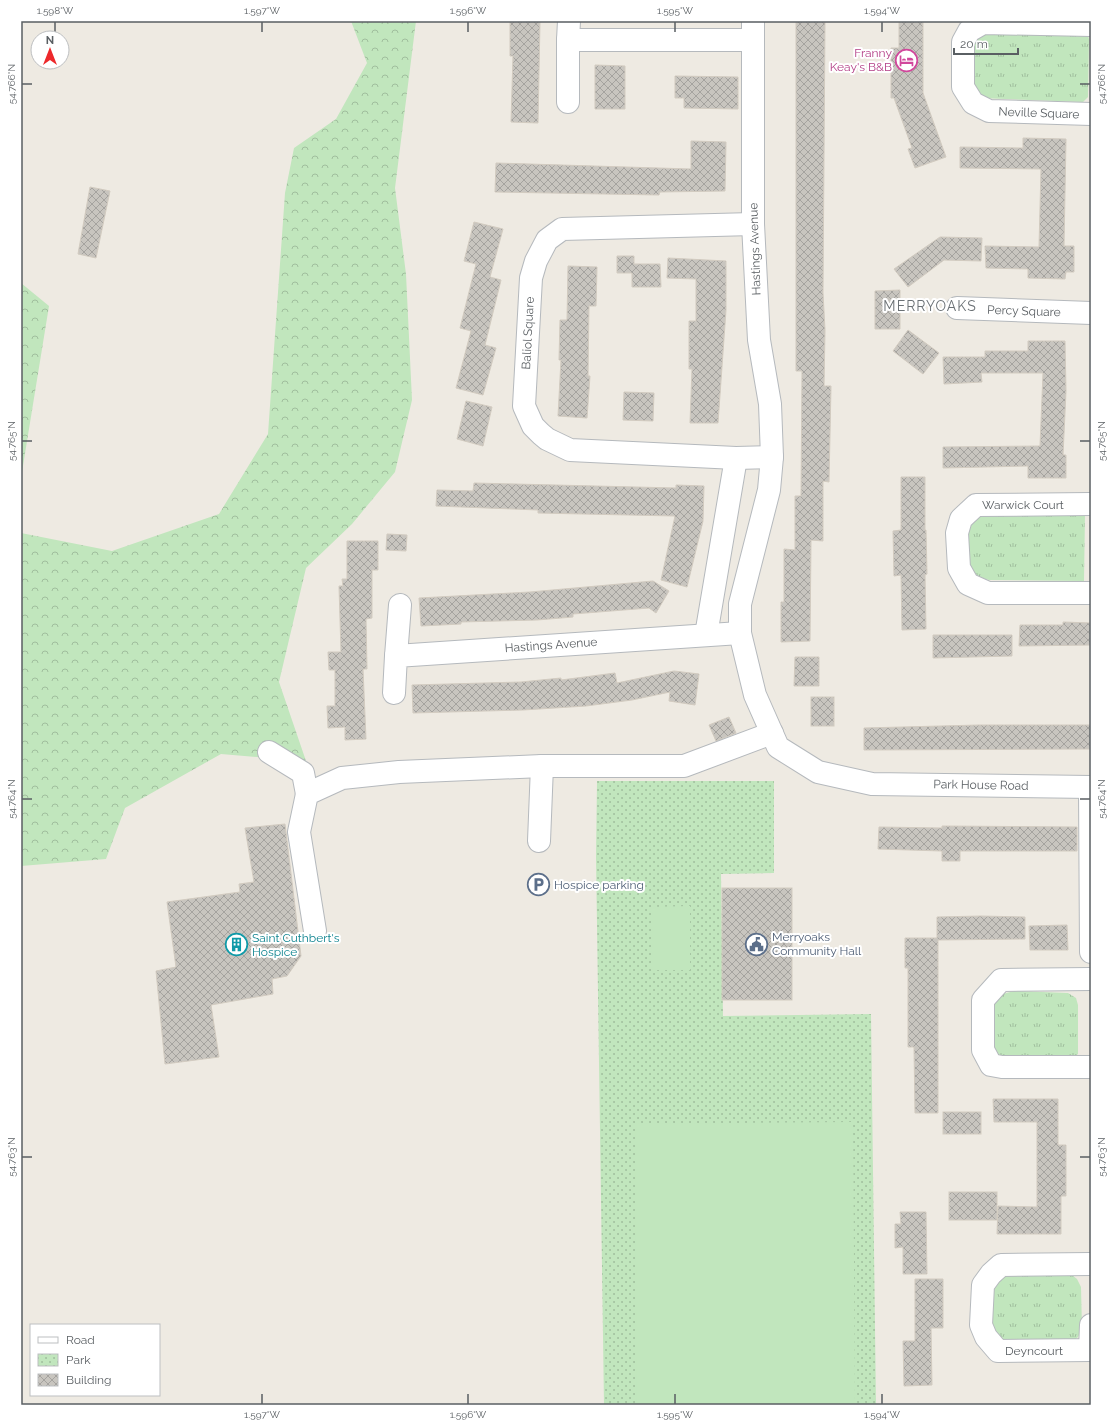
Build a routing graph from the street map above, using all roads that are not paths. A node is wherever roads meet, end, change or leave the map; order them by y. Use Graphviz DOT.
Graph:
graph roads {
  1 [pos="1091,25"];
  2 [pos="569,30"];
  3 [pos="753,30"];
  4 [pos="568,102"];
  5 [pos="1091,114"];
  6 [pos="753,224"];
  7 [pos="1091,304"];
  8 [pos="957,308"];
  9 [pos="1091,313"];
  10 [pos="1091,330"];
  11 [pos="772,457"];
  12 [pos="736,458"];
  13 [pos="1091,504"];
  14 [pos="1091,593"];
  15 [pos="400,605"];
  16 [pos="740,633"];
  17 [pos="706,635"];
  18 [pos="396,656"];
  19 [pos="394,693"];
  20 [pos="772,733"];
  21 [pos="269,752"];
  22 [pos="542,766"];
  23 [pos="872,784"];
  24 [pos="1090,787"];
  25 [pos="307,794"];
  26 [pos="539,840"];
  27 [pos="315,931"];
  28 [pos="1091,952"];
  29 [pos="1091,979"];
  30 [pos="1091,1067"];
  31 [pos="1091,1264"];
  32 [pos="1091,1325"];
  1 -- 5 [label="street, Neville Square"];
  2 -- 3 [label="street, Hastings Avenue"];
  2 -- 4 [label="street, Hastings Avenue"];
  3 -- 6 [label="street, Hastings Avenue"];
  6 -- 11 [label="street, Hastings Avenue"];
  6 -- 12 [label="street, Baliol Square"];
  7 -- 9 [label="street"];
  8 -- 9 [label="street, Percy Square"];
  9 -- 10 [label="street"];
  11 -- 12 [label="street"];
  11 -- 16 [label="street, Hastings Avenue"];
  12 -- 17 [label="street"];
  13 -- 14 [label="street, Warwick Court"];
  15 -- 18 [label="street"];
  16 -- 17 [label="street, Hastings Avenue"];
  16 -- 20 [label="street, Hastings Avenue"];
  17 -- 18 [label="street, Hastings Avenue"];
  18 -- 19 [label="street"];
  20 -- 22 [label="street"];
  20 -- 23 [label="street, Hastings Avenue"];
  21 -- 25 [label="street"];
  22 -- 25 [label="street"];
  22 -- 26 [label="street"];
  23 -- 24 [label="street, Park House Road"];
  24 -- 28 [label="street"];
  25 -- 27 [label="street"];
  29 -- 30 [label="street"];
  31 -- 32 [label="street, Deyncourt"];
}
